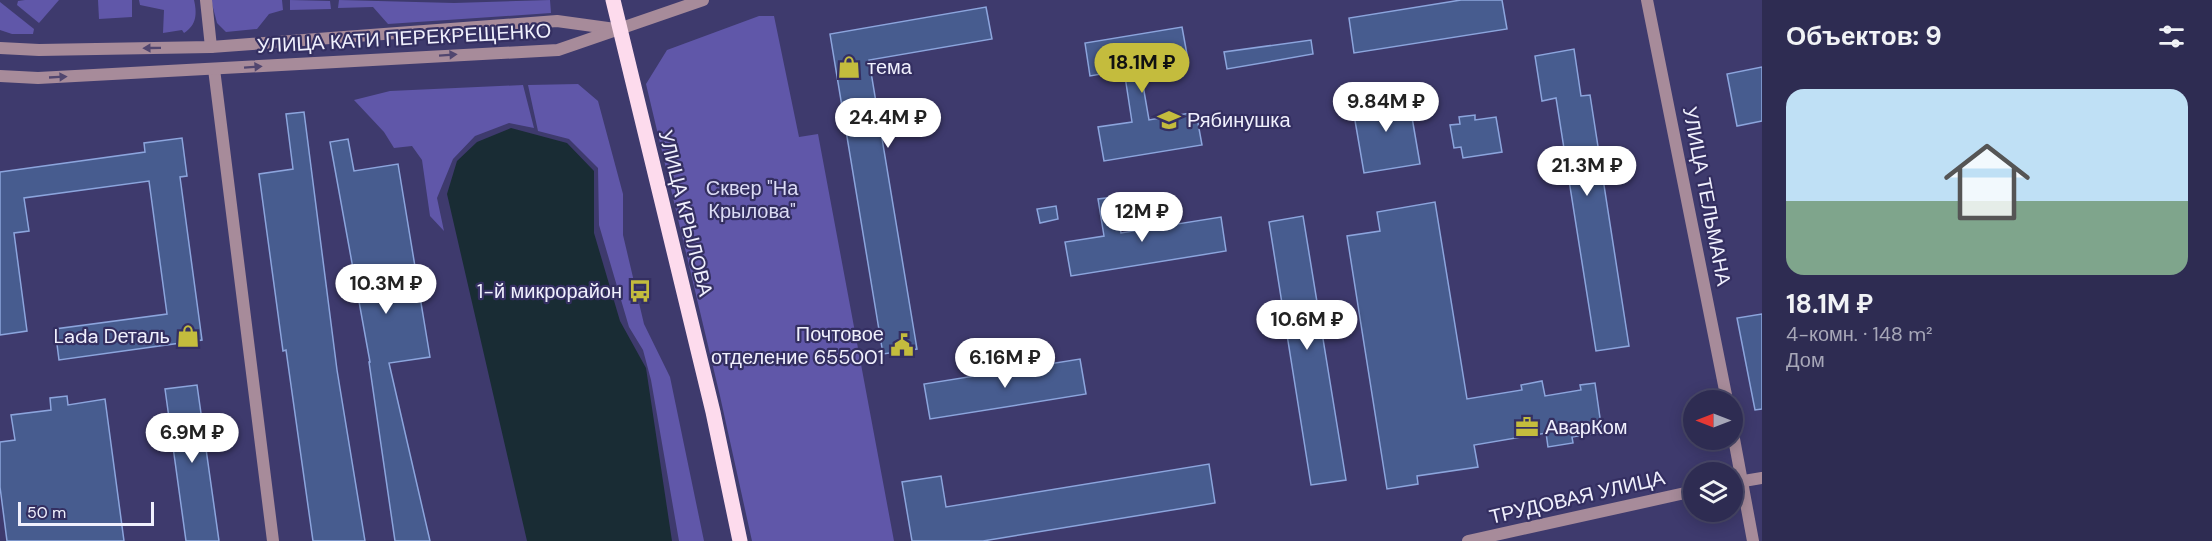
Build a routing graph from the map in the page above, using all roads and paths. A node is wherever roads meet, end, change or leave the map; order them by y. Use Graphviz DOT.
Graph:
graph roads {
  1 [pos="206,0"];
  2 [pos="613,0"];
  3 [pos="703,0"];
  4 [pos="1647,0"];
  5 [pos="619,29"];
  6 [pos="210,47"];
  7 [pos="0,48"];
  8 [pos="214,69"];
  9 [pos="0,76"];
  10 [pos="1725,390"];
  11 [pos="1762,478"];
  12 [pos="1743,481"];
  13 [pos="1683,493"];
  14 [pos="1743,502"];
  15 [pos="1507,537"];
  16 [pos="273,541"];
  17 [pos="740,541"];
  18 [pos="1468,541"];
  19 [pos="1753,541"];
  1 -- 6 [label="street"];
  2 -- 5 [label="main road, УЛИЦА КРЫЛОВА"];
  3 -- 5 [label="street"];
  4 -- 10 [label="street, УЛИЦА ТЕЛЬМАНА"];
  5 -- 6 [label="street, УЛИЦА КАТИ ПЕРЕКРЕЩЕНКО"];
  8 -- 5 [label="street, УЛИЦА КАТИ ПЕРЕКРЕЩЕНКО, one-way"];
  5 -- 17 [label="main road, УЛИЦА КРЫЛОВА"];
  6 -- 7 [label="street, УЛИЦА КАТИ ПЕРЕКРЕЩЕНКО, one-way"];
  9 -- 8 [label="street, УЛИЦА КАТИ ПЕРЕКРЕЩЕНКО, one-way"];
  8 -- 16 [label="street"];
  11 -- 12 [label="street"];
  13 -- 15 [label="street, ТРУДОВАЯ УЛИЦА"];
  14 -- 19 [label="street"];
  15 -- 18 [label="street, ТРУДОВАЯ УЛИЦА"];
}
